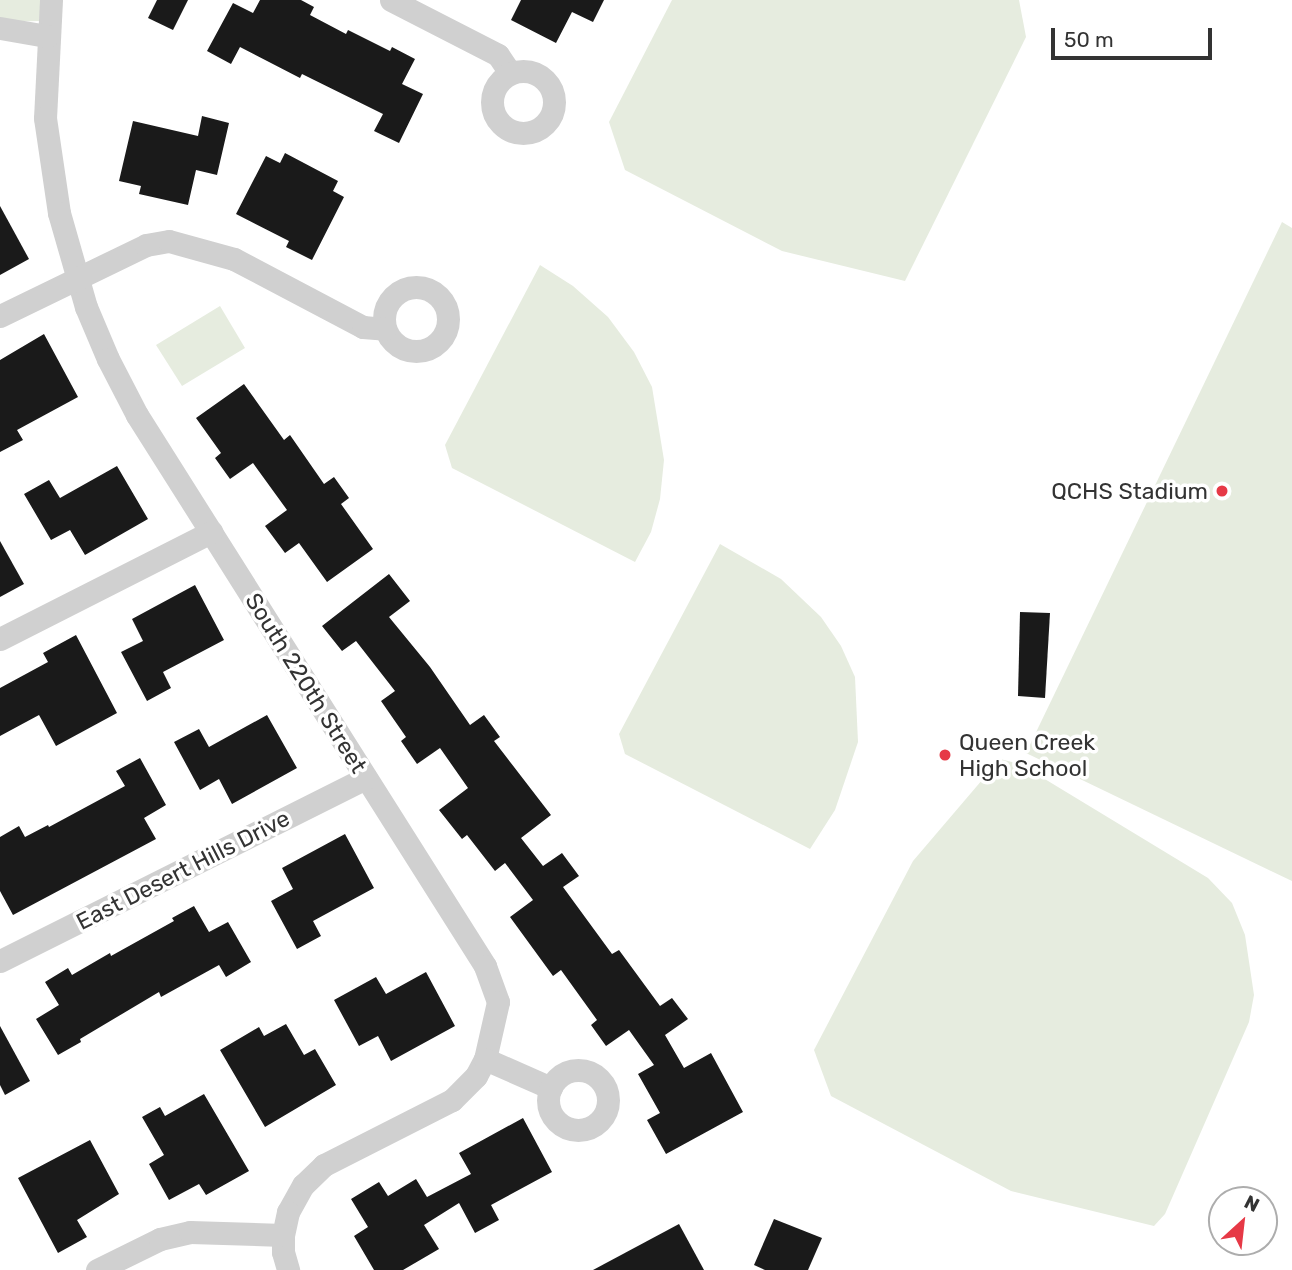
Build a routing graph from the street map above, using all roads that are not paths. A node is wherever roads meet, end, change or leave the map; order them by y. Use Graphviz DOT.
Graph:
graph roads {
  1 [pos="51,0"];
  2 [pos="391,0"];
  3 [pos="0,28"];
  4 [pos="47,36"];
  5 [pos="510,73"];
  6 [pos="77,278"];
  7 [pos="0,316"];
  8 [pos="385,330"];
  9 [pos="211,532"];
  10 [pos="0,639"];
  11 [pos="366,778"];
  12 [pos="0,961"];
  13 [pos="485,1059"];
  14 [pos="551,1088"];
  15 [pos="283,1235"];
  16 [pos="97,1270"];
  17 [pos="288,1270"];
  1 -- 4 [label="street, South 220th Street"];
  2 -- 5 [label="street"];
  3 -- 4 [label="street"];
  4 -- 6 [label="street, South 220th Street"];
  6 -- 7 [label="street"];
  6 -- 8 [label="street"];
  6 -- 9 [label="street, South 220th Street"];
  9 -- 10 [label="street"];
  9 -- 11 [label="street, South 220th Street"];
  11 -- 12 [label="street, East Desert Hills Drive"];
  11 -- 13 [label="street, South 220th Street"];
  13 -- 14 [label="street"];
  13 -- 15 [label="street, South 220th Street"];
  15 -- 16 [label="street"];
  15 -- 17 [label="street, South 220th Street"];
}
